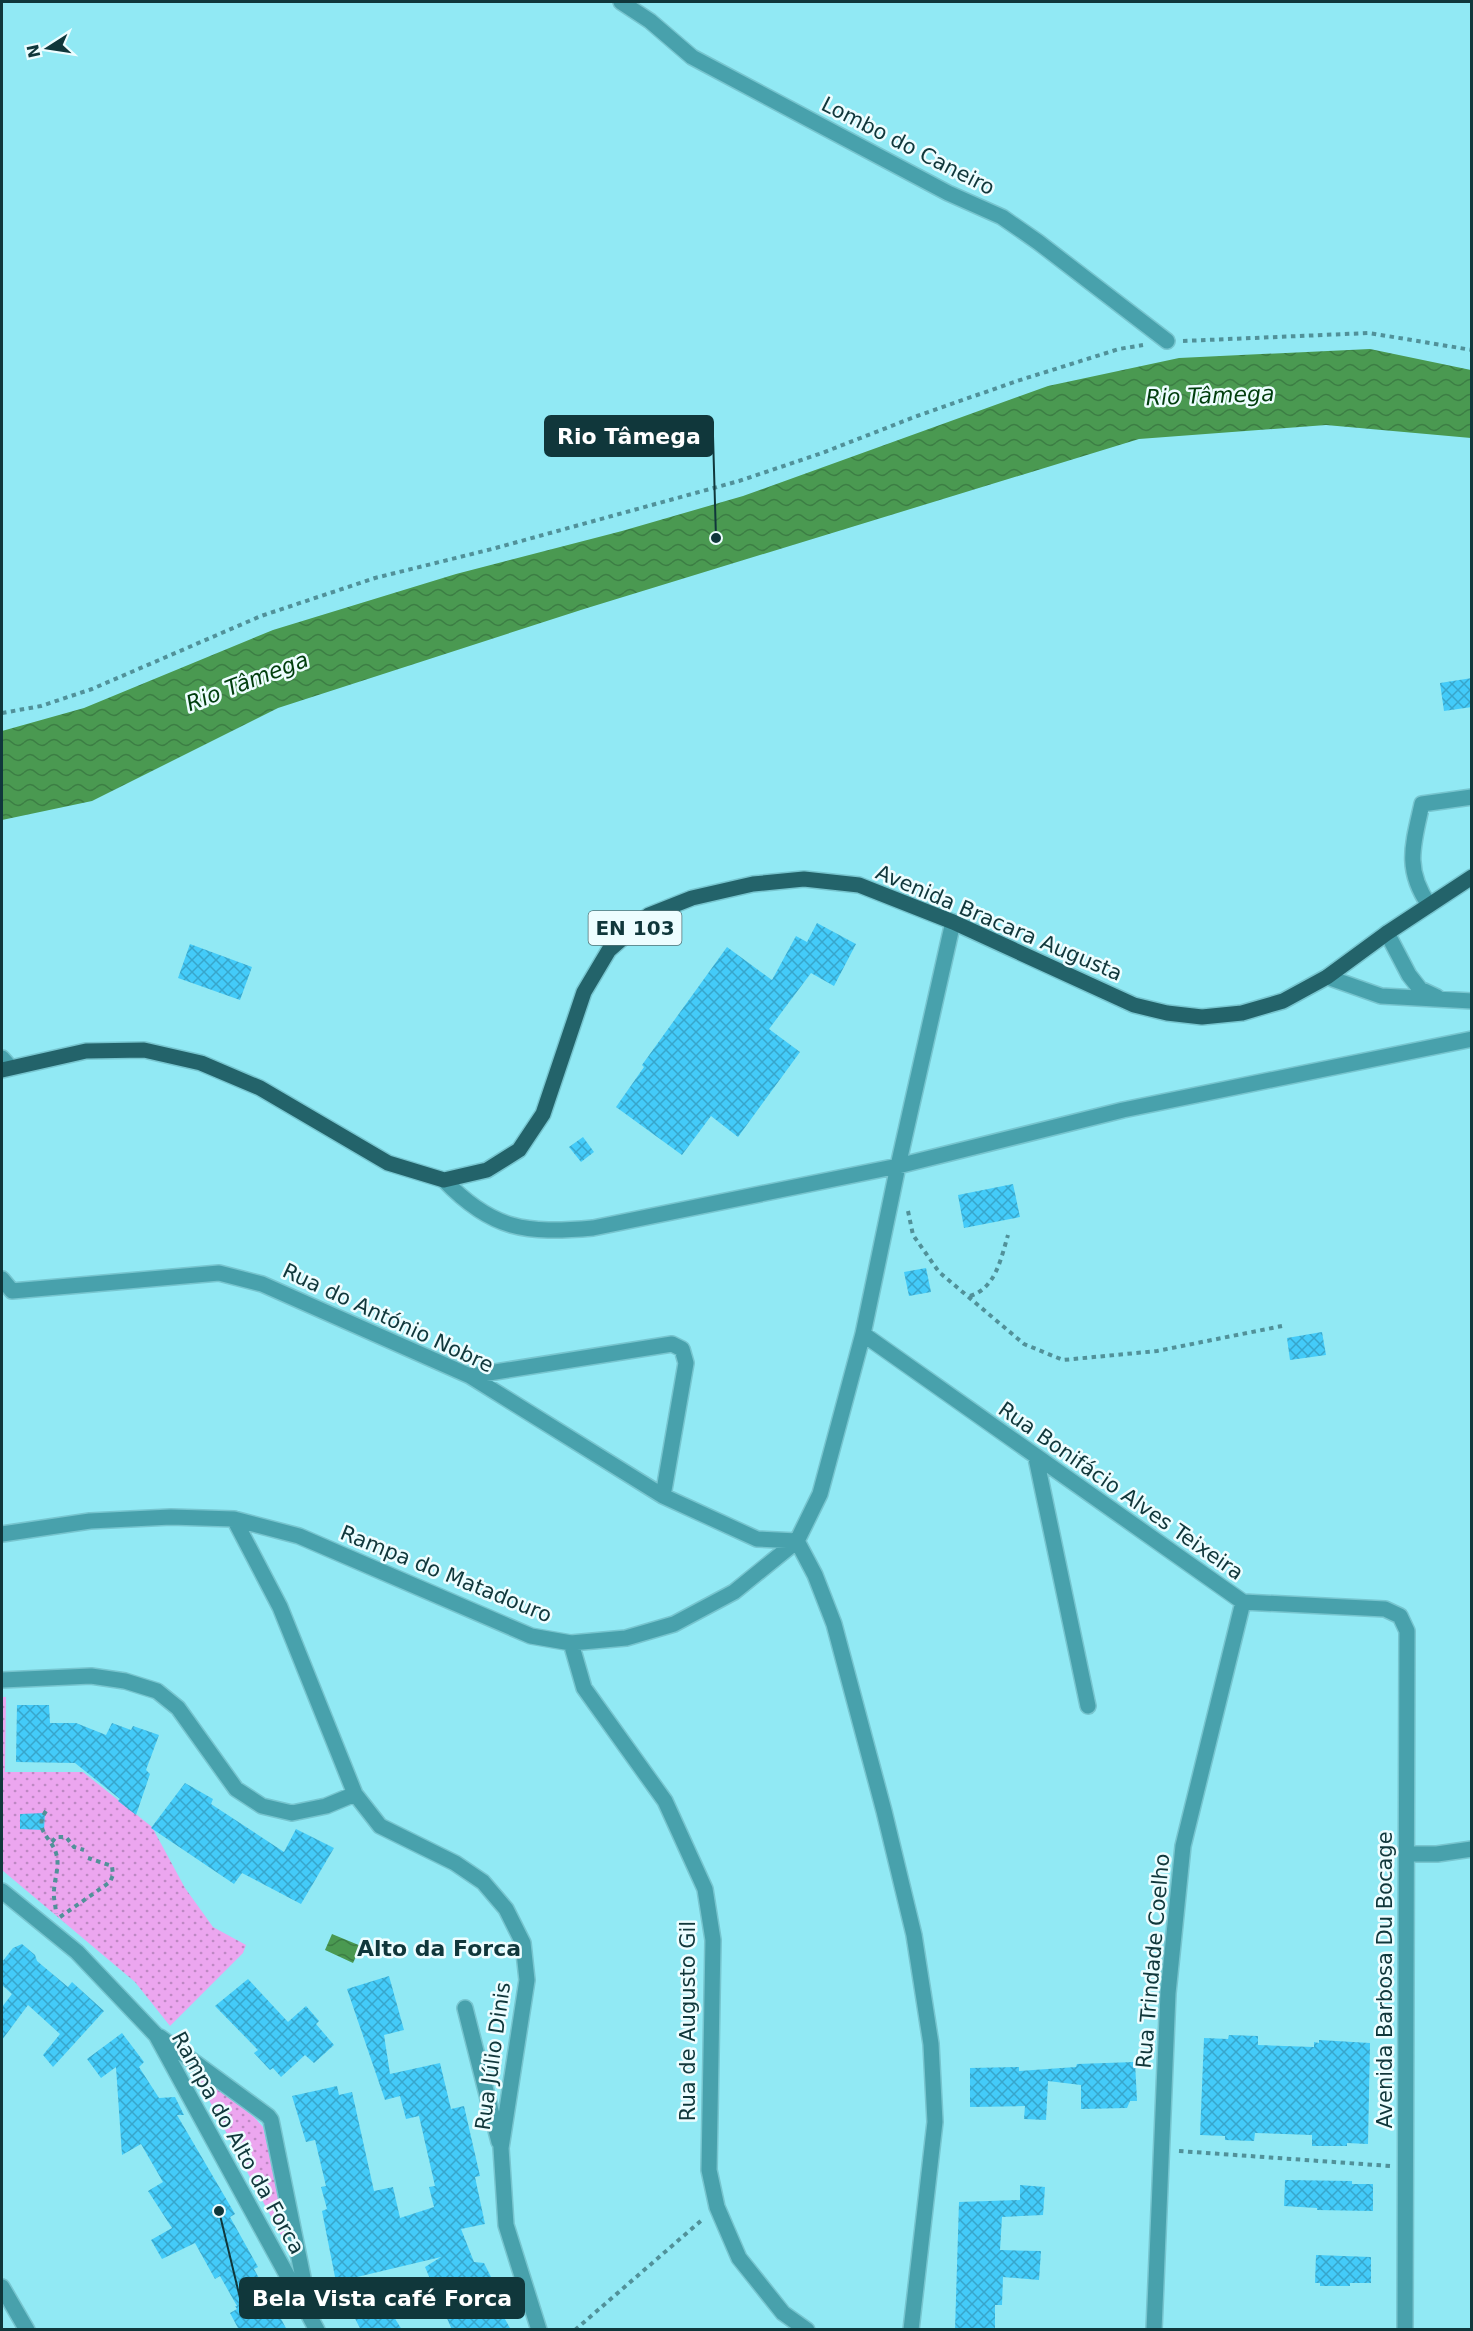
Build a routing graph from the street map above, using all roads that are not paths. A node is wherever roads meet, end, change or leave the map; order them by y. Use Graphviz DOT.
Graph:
graph roads {
  1 [pos="621,2"];
  2 [pos="1167,341"];
  3 [pos="1472,797"];
  4 [pos="1472,877"];
  5 [pos="1429,905"];
  6 [pos="953,922"];
  7 [pos="1388,933"];
  8 [pos="1327,977"];
  9 [pos="1442,1000"];
  10 [pos="1472,1001"];
  11 [pos="1472,1038"];
  12 [pos="4,1065"];
  13 [pos="898,1166"];
  14 [pos="444,1180"];
  15 [pos="2,1279"];
  16 [pos="863,1334"];
  17 [pos="470,1376"];
  18 [pos="1036,1458"];
  19 [pos="663,1496"];
  20 [pos="234,1520"];
  21 [pos="2,1534"];
  22 [pos="796,1541"];
  23 [pos="1243,1602"];
  24 [pos="1407,1631"];
  25 [pos="571,1643"];
  26 [pos="2,1680"];
  27 [pos="1088,1706"];
  28 [pos="355,1794"];
  29 [pos="1472,1849"];
  30 [pos="1406,1854"];
  31 [pos="2,1891"];
  32 [pos="465,2008"];
  33 [pos="156,2035"];
  34 [pos="501,2148"];
  35 [pos="2,2287"];
  36 [pos="314,2326"];
  37 [pos="27,2330"];
  38 [pos="539,2330"];
  39 [pos="807,2330"];
  40 [pos="911,2330"];
  41 [pos="1154,2330"];
  42 [pos="1405,2330"];
  1 -- 2 [label="street, Lombo do Caneiro"];
  3 -- 5 [label="street"];
  4 -- 5 [label="main road, EN 103"];
  5 -- 7 [label="main road, EN 103"];
  6 -- 8 [label="main road, Avenida Bracara Augusta / EN 103"];
  6 -- 13 [label="street, Rampa do Matadouro"];
  6 -- 14 [label="main road, Avenida Bracara Augusta / EN 103"];
  7 -- 8 [label="main road, Avenida Bracara Augusta / EN 103"];
  7 -- 9 [label="street"];
  8 -- 9 [label="street"];
  9 -- 10 [label="street"];
  11 -- 13 [label="street"];
  12 -- 14 [label="main road, Avenida Bracara Augusta / EN 103"];
  13 -- 14 [label="street"];
  13 -- 16 [label="street, Rampa do Matadouro"];
  15 -- 17 [label="street, Rua do António Nobre"];
  16 -- 18 [label="street, Rua Bonifácio Alves Teixeira"];
  16 -- 22 [label="street, Rampa do Matadouro"];
  17 -- 19 [label="street, Rua do António Nobre"];
  17 -- 19 [label="street"];
  18 -- 23 [label="street, Rua Bonifácio Alves Teixeira"];
  18 -- 27 [label="street"];
  19 -- 22 [label="street, Rua do António Nobre"];
  20 -- 21 [label="street, Rampa do Matadouro"];
  20 -- 25 [label="street, Rampa do Matadouro"];
  20 -- 28 [label="street, Rua Júlio Dinis"];
  22 -- 25 [label="street, Rampa do Matadouro"];
  22 -- 40 [label="street"];
  23 -- 24 [label="street, Rua Bonifácio Alves Teixeira"];
  23 -- 41 [label="street, Rua Trindade Coelho"];
  24 -- 30 [label="street, Avenida Barbosa Du Bocage"];
  25 -- 39 [label="street, Rua de Augusto Gil"];
  26 -- 28 [label="street"];
  28 -- 34 [label="street, Rua Júlio Dinis"];
  29 -- 30 [label="street"];
  30 -- 42 [label="street, Avenida Barbosa Du Bocage"];
  31 -- 33 [label="street, Rampa do Alto da Forca"];
  32 -- 34 [label="street"];
  33 -- 36 [label="street, Rampa do Alto da Forca"];
  33 -- 36 [label="street"];
  34 -- 38 [label="street, Rua Júlio Dinis"];
  35 -- 37 [label="street"];
}
